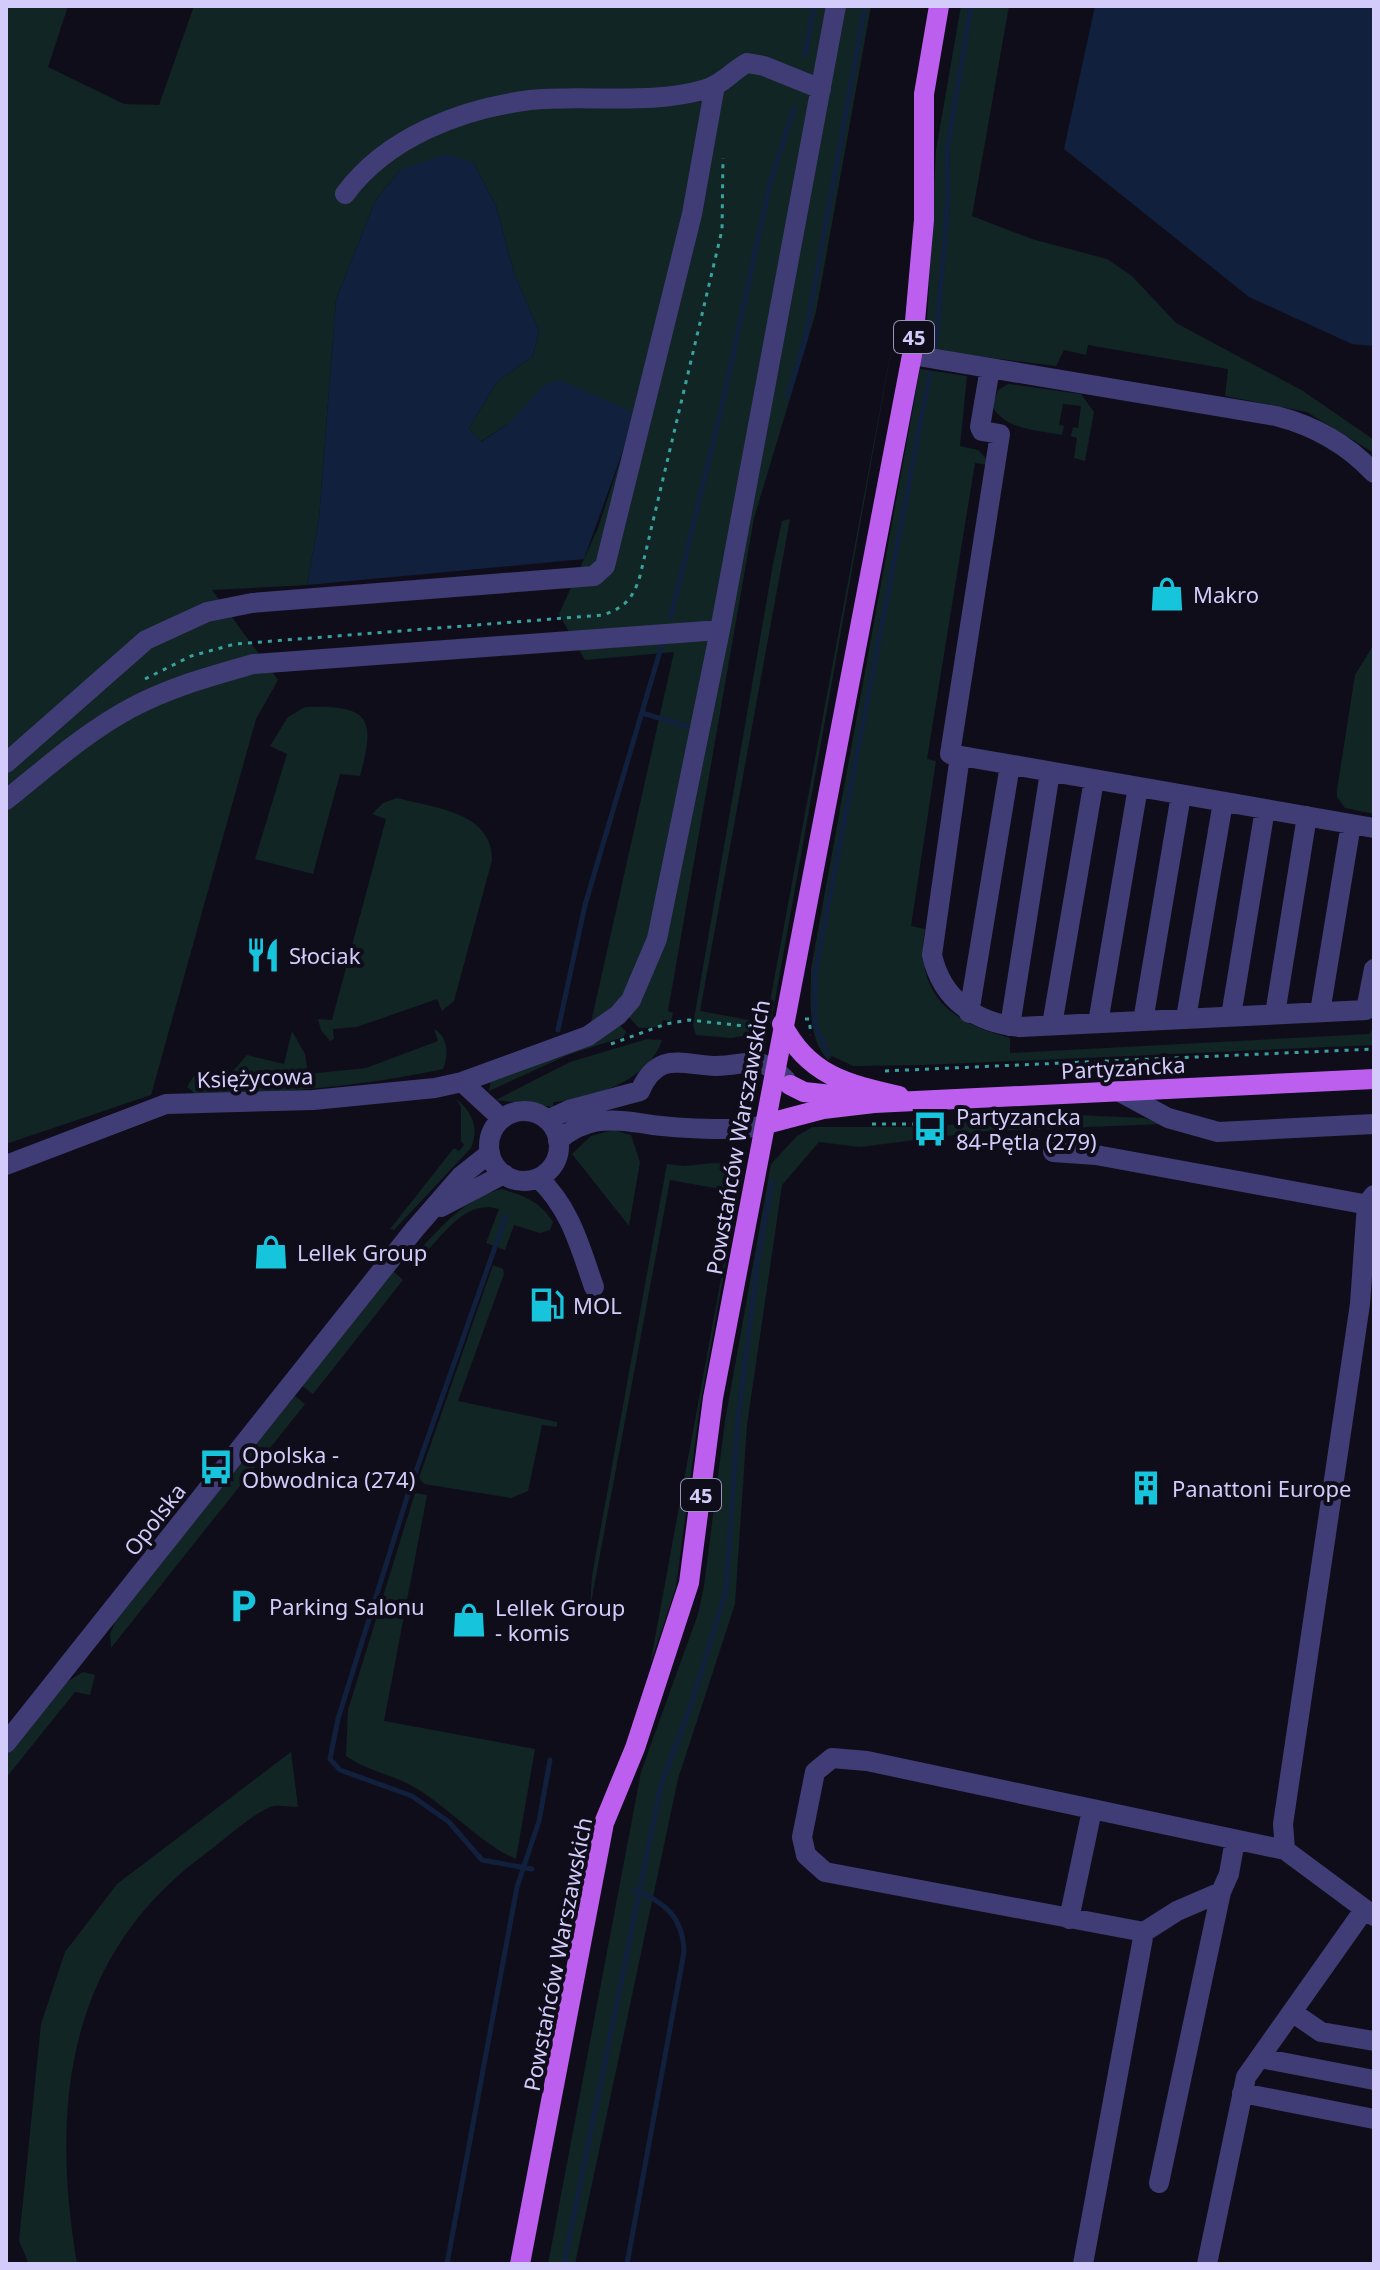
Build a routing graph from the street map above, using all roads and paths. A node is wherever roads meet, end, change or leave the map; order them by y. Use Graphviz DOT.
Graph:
graph roads {
  1 [pos="836,6"];
  2 [pos="939,6"];
  3 [pos="715,85"];
  4 [pos="821,89"];
  5 [pos="723,155"];
  6 [pos="345,194"];
  7 [pos="912,355"];
  8 [pos="990,368"];
  9 [pos="1374,473"];
  10 [pos="720,630"];
  11 [pos="140,681"];
  12 [pos="960,756"];
  13 [pos="6,763"];
  14 [pos="1010,765"];
  15 [pos="1050,772"];
  16 [pos="1094,780"];
  17 [pos="1138,787"];
  18 [pos="1181,795"];
  19 [pos="6,800"];
  20 [pos="1223,802"];
  21 [pos="1265,809"];
  22 [pos="1307,816"];
  23 [pos="1351,824"];
  24 [pos="1374,828"];
  25 [pos="1374,969"];
  26 [pos="1320,1012"];
  27 [pos="969,1013"];
  28 [pos="1275,1014"];
  29 [pos="1231,1016"];
  30 [pos="1186,1018"];
  31 [pos="706,1021"];
  32 [pos="1143,1021"];
  33 [pos="782,1022"];
  34 [pos="1098,1023"];
  35 [pos="1052,1025"];
  36 [pos="1010,1026"];
  37 [pos="812,1041"];
  38 [pos="1374,1049"];
  39 [pos="883,1072"];
  40 [pos="783,1078"];
  41 [pos="1374,1079"];
  42 [pos="462,1082"];
  43 [pos="1118,1091"];
  44 [pos="923,1102"];
  45 [pos="874,1103"];
  46 [pos="502,1119"];
  47 [pos="547,1120"];
  48 [pos="766,1124"];
  49 [pos="1374,1124"];
  50 [pos="558,1141"];
  51 [pos="1053,1152"];
  52 [pos="490,1153"];
  53 [pos="6,1165"];
  54 [pos="504,1174"];
  55 [pos="538,1178"];
  56 [pos="1372,1202"];
  57 [pos="430,1213"];
  58 [pos="594,1287"];
  59 [pos="6,1743"];
  60 [pos="1092,1810"];
  61 [pos="1235,1840"];
  62 [pos="1285,1850"];
  63 [pos="1221,1892"];
  64 [pos="1369,1913"];
  65 [pos="1069,1919"];
  66 [pos="1144,1932"];
  67 [pos="1292,2012"];
  68 [pos="1374,2041"];
  69 [pos="1260,2058"];
  70 [pos="1374,2080"];
  71 [pos="1242,2093"];
  72 [pos="1374,2119"];
  73 [pos="1159,2183"];
  74 [pos="520,2264"];
  75 [pos="1083,2264"];
  76 [pos="1207,2264"];
  1 -- 4 [label="street, Księżycowa"];
  2 -- 7 [label="main road, Powstańców Warszawskich / 45"];
  3 -- 4 [label="street"];
  3 -- 6 [label="street"];
  3 -- 13 [label="street"];
  4 -- 10 [label="street, Księżycowa"];
  5 -- 11 [label="path"];
  7 -- 8 [label="street"];
  7 -- 33 [label="main road, Powstańców Warszawskich / 45"];
  8 -- 9 [label="street"];
  8 -- 12 [label="street"];
  10 -- 19 [label="street"];
  10 -- 42 [label="street, Księżycowa"];
  12 -- 14 [label="street"];
  12 -- 27 [label="street"];
  14 -- 15 [label="street"];
  14 -- 27 [label="street"];
  15 -- 16 [label="street"];
  15 -- 36 [label="street"];
  16 -- 17 [label="street"];
  16 -- 35 [label="street"];
  17 -- 18 [label="street"];
  17 -- 34 [label="street"];
  18 -- 20 [label="street"];
  18 -- 32 [label="street"];
  20 -- 21 [label="street"];
  20 -- 30 [label="street"];
  21 -- 22 [label="street"];
  21 -- 29 [label="street"];
  22 -- 23 [label="street"];
  22 -- 28 [label="street"];
  23 -- 24 [label="street"];
  23 -- 26 [label="street"];
  25 -- 26 [label="street"];
  26 -- 28 [label="street"];
  27 -- 36 [label="street"];
  28 -- 29 [label="street"];
  29 -- 30 [label="street"];
  30 -- 32 [label="street"];
  31 -- 33 [label="path"];
  32 -- 34 [label="street"];
  33 -- 37 [label="path"];
  33 -- 40 [label="main road, Powstańców Warszawskich / 45"];
  33 -- 44 [label="main road"];
  34 -- 35 [label="street"];
  35 -- 36 [label="street"];
  38 -- 39 [label="path"];
  40 -- 45 [label="main road, Partyzancka"];
  40 -- 47 [label="street"];
  40 -- 48 [label="main road, Powstańców Warszawskich / 45"];
  41 -- 43 [label="main road, Partyzancka"];
  42 -- 46 [label="street"];
  42 -- 53 [label="street, Księżycowa"];
  43 -- 44 [label="main road, Partyzancka"];
  43 -- 49 [label="street"];
  44 -- 45 [label="main road, Partyzancka"];
  45 -- 48 [label="main road, Partyzancka"];
  46 -- 47 [label="street"];
  46 -- 52 [label="street"];
  47 -- 50 [label="street"];
  48 -- 50 [label="street"];
  48 -- 74 [label="main road, Powstańców Warszawskich / 45"];
  50 -- 55 [label="street"];
  51 -- 56 [label="street"];
  52 -- 54 [label="street"];
  52 -- 57 [label="street, Opolska"];
  54 -- 55 [label="street"];
  54 -- 57 [label="street, Opolska"];
  55 -- 58 [label="street"];
  56 -- 62 [label="street"];
  57 -- 59 [label="street, Opolska"];
  60 -- 61 [label="street"];
  60 -- 65 [label="street"];
  60 -- 65 [label="street"];
  61 -- 62 [label="street"];
  61 -- 63 [label="street"];
  62 -- 64 [label="street"];
  63 -- 66 [label="street"];
  63 -- 73 [label="street"];
  64 -- 67 [label="street"];
  65 -- 66 [label="street"];
  66 -- 75 [label="street"];
  67 -- 68 [label="street"];
  67 -- 69 [label="street"];
  69 -- 70 [label="street"];
  69 -- 71 [label="street"];
  71 -- 72 [label="street"];
  71 -- 76 [label="street"];
}
